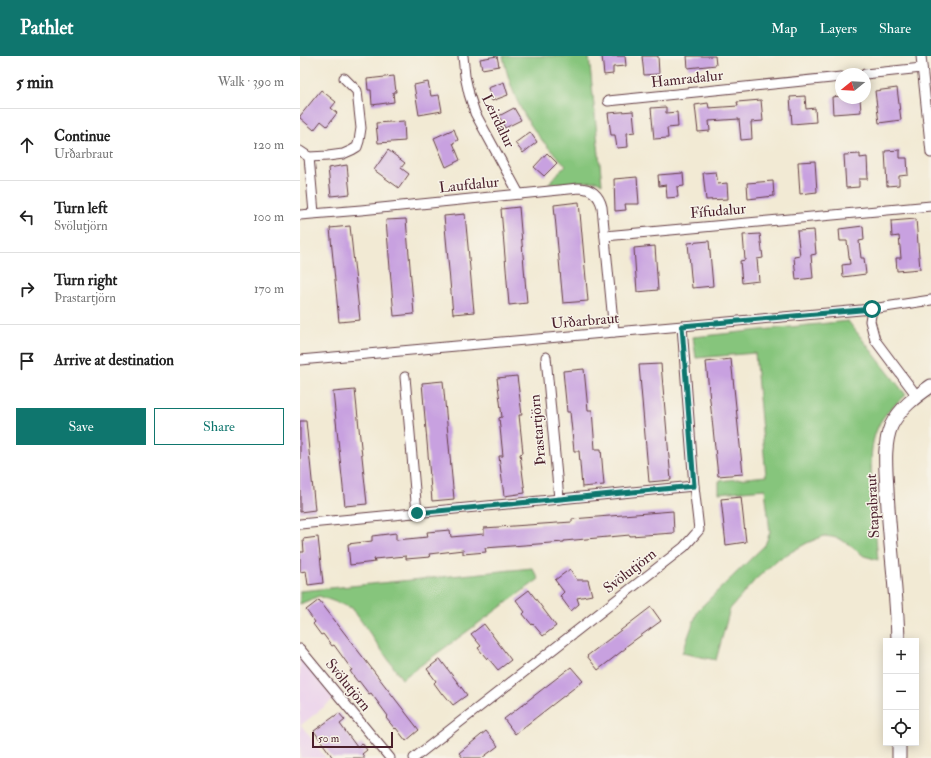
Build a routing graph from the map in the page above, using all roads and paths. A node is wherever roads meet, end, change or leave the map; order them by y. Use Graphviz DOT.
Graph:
graph roads {
  1 [pos="463,56"];
  2 [pos="921,56"];
  3 [pos="922,68"];
  4 [pos="871,73"];
  5 [pos="344,78"];
  6 [pos="835,78"];
  7 [pos="608,101"];
  8 [pos="300,151"];
  9 [pos="931,153"];
  10 [pos="310,157"];
  11 [pos="519,194"];
  12 [pos="931,206"];
  13 [pos="314,213"];
  14 [pos="300,215"];
  15 [pos="605,236"];
  16 [pos="931,300"];
  17 [pos="872,309"];
  18 [pos="682,326"];
  19 [pos="614,332"];
  20 [pos="546,358"];
  21 [pos="300,360"];
  22 [pos="405,377"];
  23 [pos="931,386"];
  24 [pos="917,396"];
  25 [pos="694,486"];
  26 [pos="558,499"];
  27 [pos="417,513"];
  28 [pos="300,524"];
  29 [pos="898,638"];
  30 [pos="300,649"];
  31 [pos="899,746"];
  32 [pos="390,758"];
  33 [pos="414,758"];
  34 [pos="899,758"];
  1 -- 11 [label="street, Leirdalur"];
  2 -- 3 [label="street"];
  3 -- 4 [label="street"];
  3 -- 9 [label="street"];
  5 -- 10 [label="street"];
  6 -- 7 [label="street, Hamradalur"];
  8 -- 10 [label="street"];
  10 -- 13 [label="street"];
  11 -- 13 [label="street, Laufdalur"];
  11 -- 15 [label="street, Laufdalur"];
  12 -- 15 [label="street, Fífudalur"];
  13 -- 14 [label="street, Laufdalur"];
  15 -- 19 [label="street"];
  16 -- 17 [label="street, Urðarbraut"];
  17 -- 18 [label="street, Urðarbraut"];
  17 -- 24 [label="street"];
  18 -- 19 [label="street, Urðarbraut"];
  18 -- 25 [label="street, Svölutjörn"];
  19 -- 21 [label="street, Urðarbraut"];
  20 -- 26 [label="street, Þrastartjörn"];
  22 -- 27 [label="street"];
  23 -- 24 [label="street, Stapabraut"];
  24 -- 29 [label="street, Stapabraut"];
  25 -- 26 [label="street"];
  25 -- 33 [label="street, Svölutjörn"];
  26 -- 27 [label="street"];
  27 -- 28 [label="street"];
  30 -- 32 [label="street, Svölutjörn"];
  31 -- 34 [label="street"];
}
